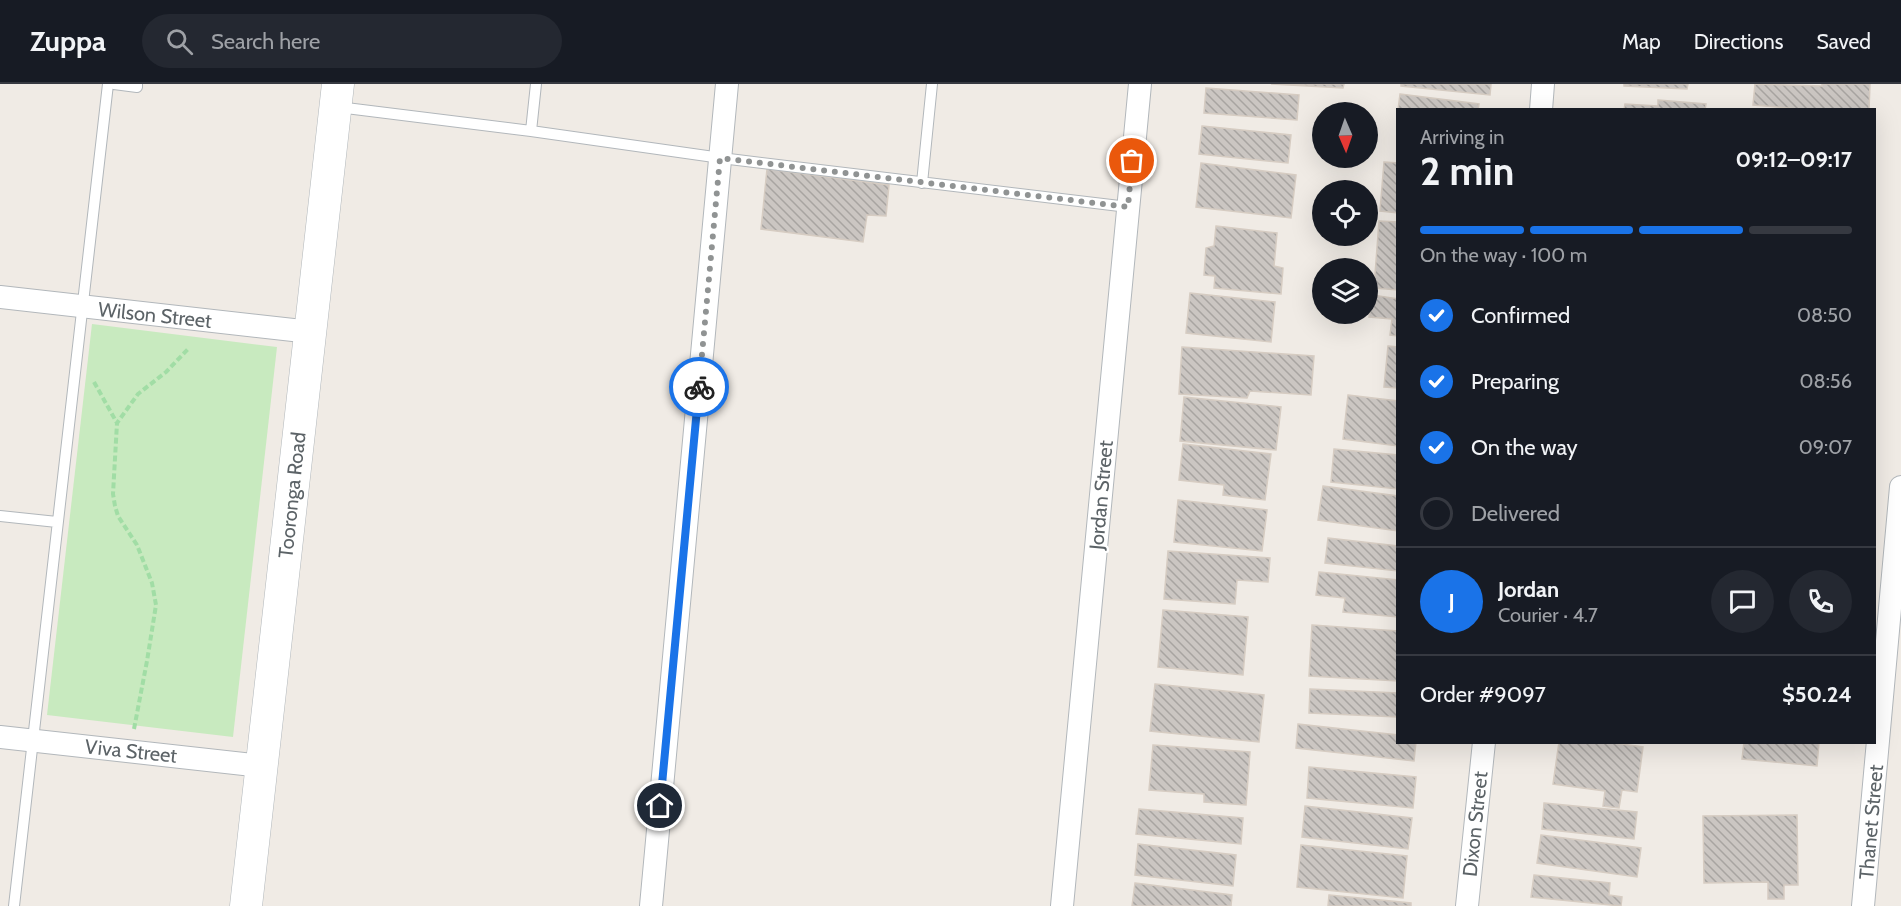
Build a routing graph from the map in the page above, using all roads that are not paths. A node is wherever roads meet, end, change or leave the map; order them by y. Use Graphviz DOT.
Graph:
graph roads {
  1 [pos="108,84"];
  2 [pos="114,84"];
  3 [pos="137,84"];
  4 [pos="536,84"];
  5 [pos="727,84"];
  6 [pos="932,84"];
  7 [pos="1140,84"];
  8 [pos="1543,84"];
  9 [pos="337,95"];
  10 [pos="1541,108"];
  11 [pos="531,131"];
  12 [pos="720,158"];
  13 [pos="922,183"];
  14 [pos="1128,207"];
  15 [pos="0,297"];
  16 [pos="82,306"];
  17 [pos="310,332"];
  18 [pos="1901,487"];
  19 [pos="0,516"];
  20 [pos="57,522"];
  21 [pos="1899,528"];
  22 [pos="1881,634"];
  23 [pos="1880,664"];
  24 [pos="1876,721"];
  25 [pos="0,737"];
  26 [pos="33,740"];
  27 [pos="1484,744"];
  28 [pos="1874,744"];
  29 [pos="262,766"];
  30 [pos="14,906"];
  31 [pos="246,906"];
  32 [pos="651,906"];
  33 [pos="1062,906"];
  34 [pos="1467,906"];
  35 [pos="1863,906"];
  1 -- 16 [label="lane"];
  2 -- 3 [label="lane"];
  4 -- 11 [label="lane"];
  5 -- 12 [label="street"];
  6 -- 13 [label="lane"];
  7 -- 14 [label="street, Jordan Street"];
  8 -- 10 [label="street"];
  9 -- 11 [label="lane"];
  9 -- 17 [label="main road, Tooronga Road"];
  11 -- 12 [label="lane"];
  12 -- 13 [label="lane"];
  12 -- 32 [label="street"];
  13 -- 14 [label="lane"];
  14 -- 33 [label="street, Jordan Street"];
  15 -- 16 [label="street, Wilson Street"];
  16 -- 17 [label="street, Wilson Street"];
  16 -- 20 [label="lane"];
  17 -- 29 [label="main road, Tooronga Road"];
  18 -- 21 [label="street, Thanet Street"];
  19 -- 20 [label="lane"];
  20 -- 26 [label="lane"];
  21 -- 22 [label="street, Thanet Street"];
  22 -- 23 [label="street, Thanet Street"];
  23 -- 24 [label="street, Thanet Street"];
  25 -- 26 [label="street, Viva Street"];
  26 -- 29 [label="street, Viva Street"];
  26 -- 30 [label="lane"];
  27 -- 34 [label="street, Dixon Street"];
  28 -- 35 [label="street, Thanet Street"];
  29 -- 31 [label="main road, Tooronga Road"];
}
